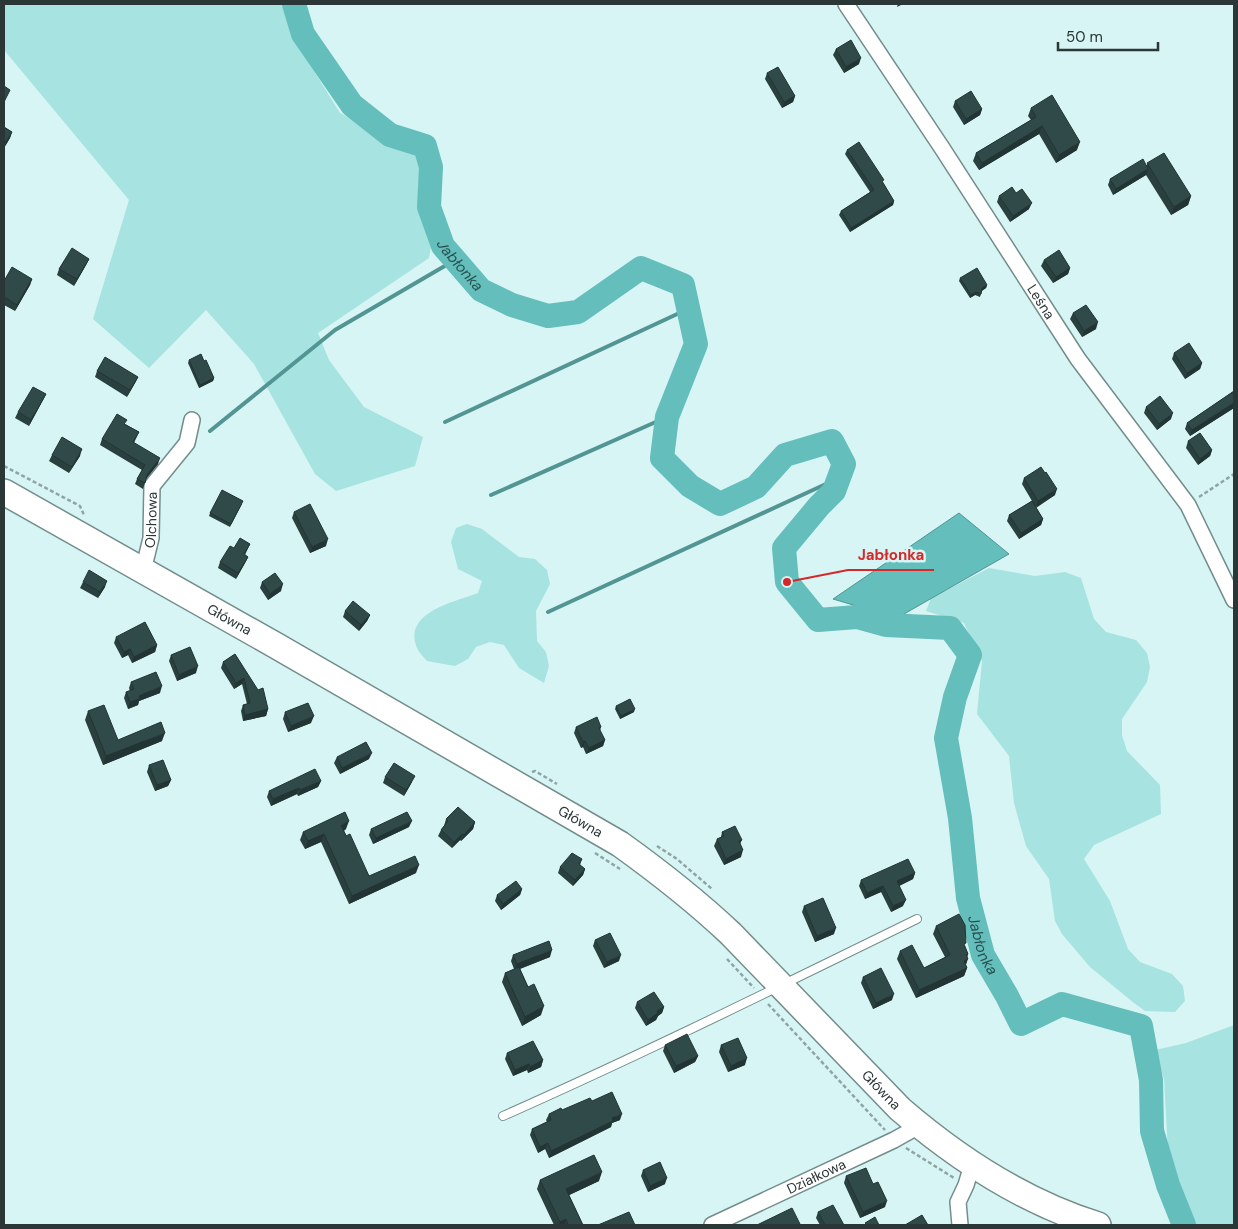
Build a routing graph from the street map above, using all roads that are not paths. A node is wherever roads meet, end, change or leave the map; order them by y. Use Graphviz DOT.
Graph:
graph roads {
  1 [pos="846,4"];
  2 [pos="192,420"];
  3 [pos="4,492"];
  4 [pos="144,571"];
  5 [pos="1234,600"];
  6 [pos="917,919"];
  7 [pos="771,991"];
  8 [pos="503,1116"];
  9 [pos="919,1126"];
  10 [pos="969,1175"];
  11 [pos="712,1225"];
  12 [pos="960,1225"];
  13 [pos="1098,1225"];
  1 -- 5 [label="street, Leśna"];
  2 -- 4 [label="street, Olchowa"];
  3 -- 4 [label="main road, Główna"];
  4 -- 7 [label="main road, Główna"];
  6 -- 7 [label="lane"];
  7 -- 8 [label="lane"];
  7 -- 9 [label="main road, Główna"];
  9 -- 10 [label="main road, Główna"];
  9 -- 11 [label="street, Działkowa"];
  10 -- 12 [label="street"];
  10 -- 13 [label="main road, Główna"];
}
